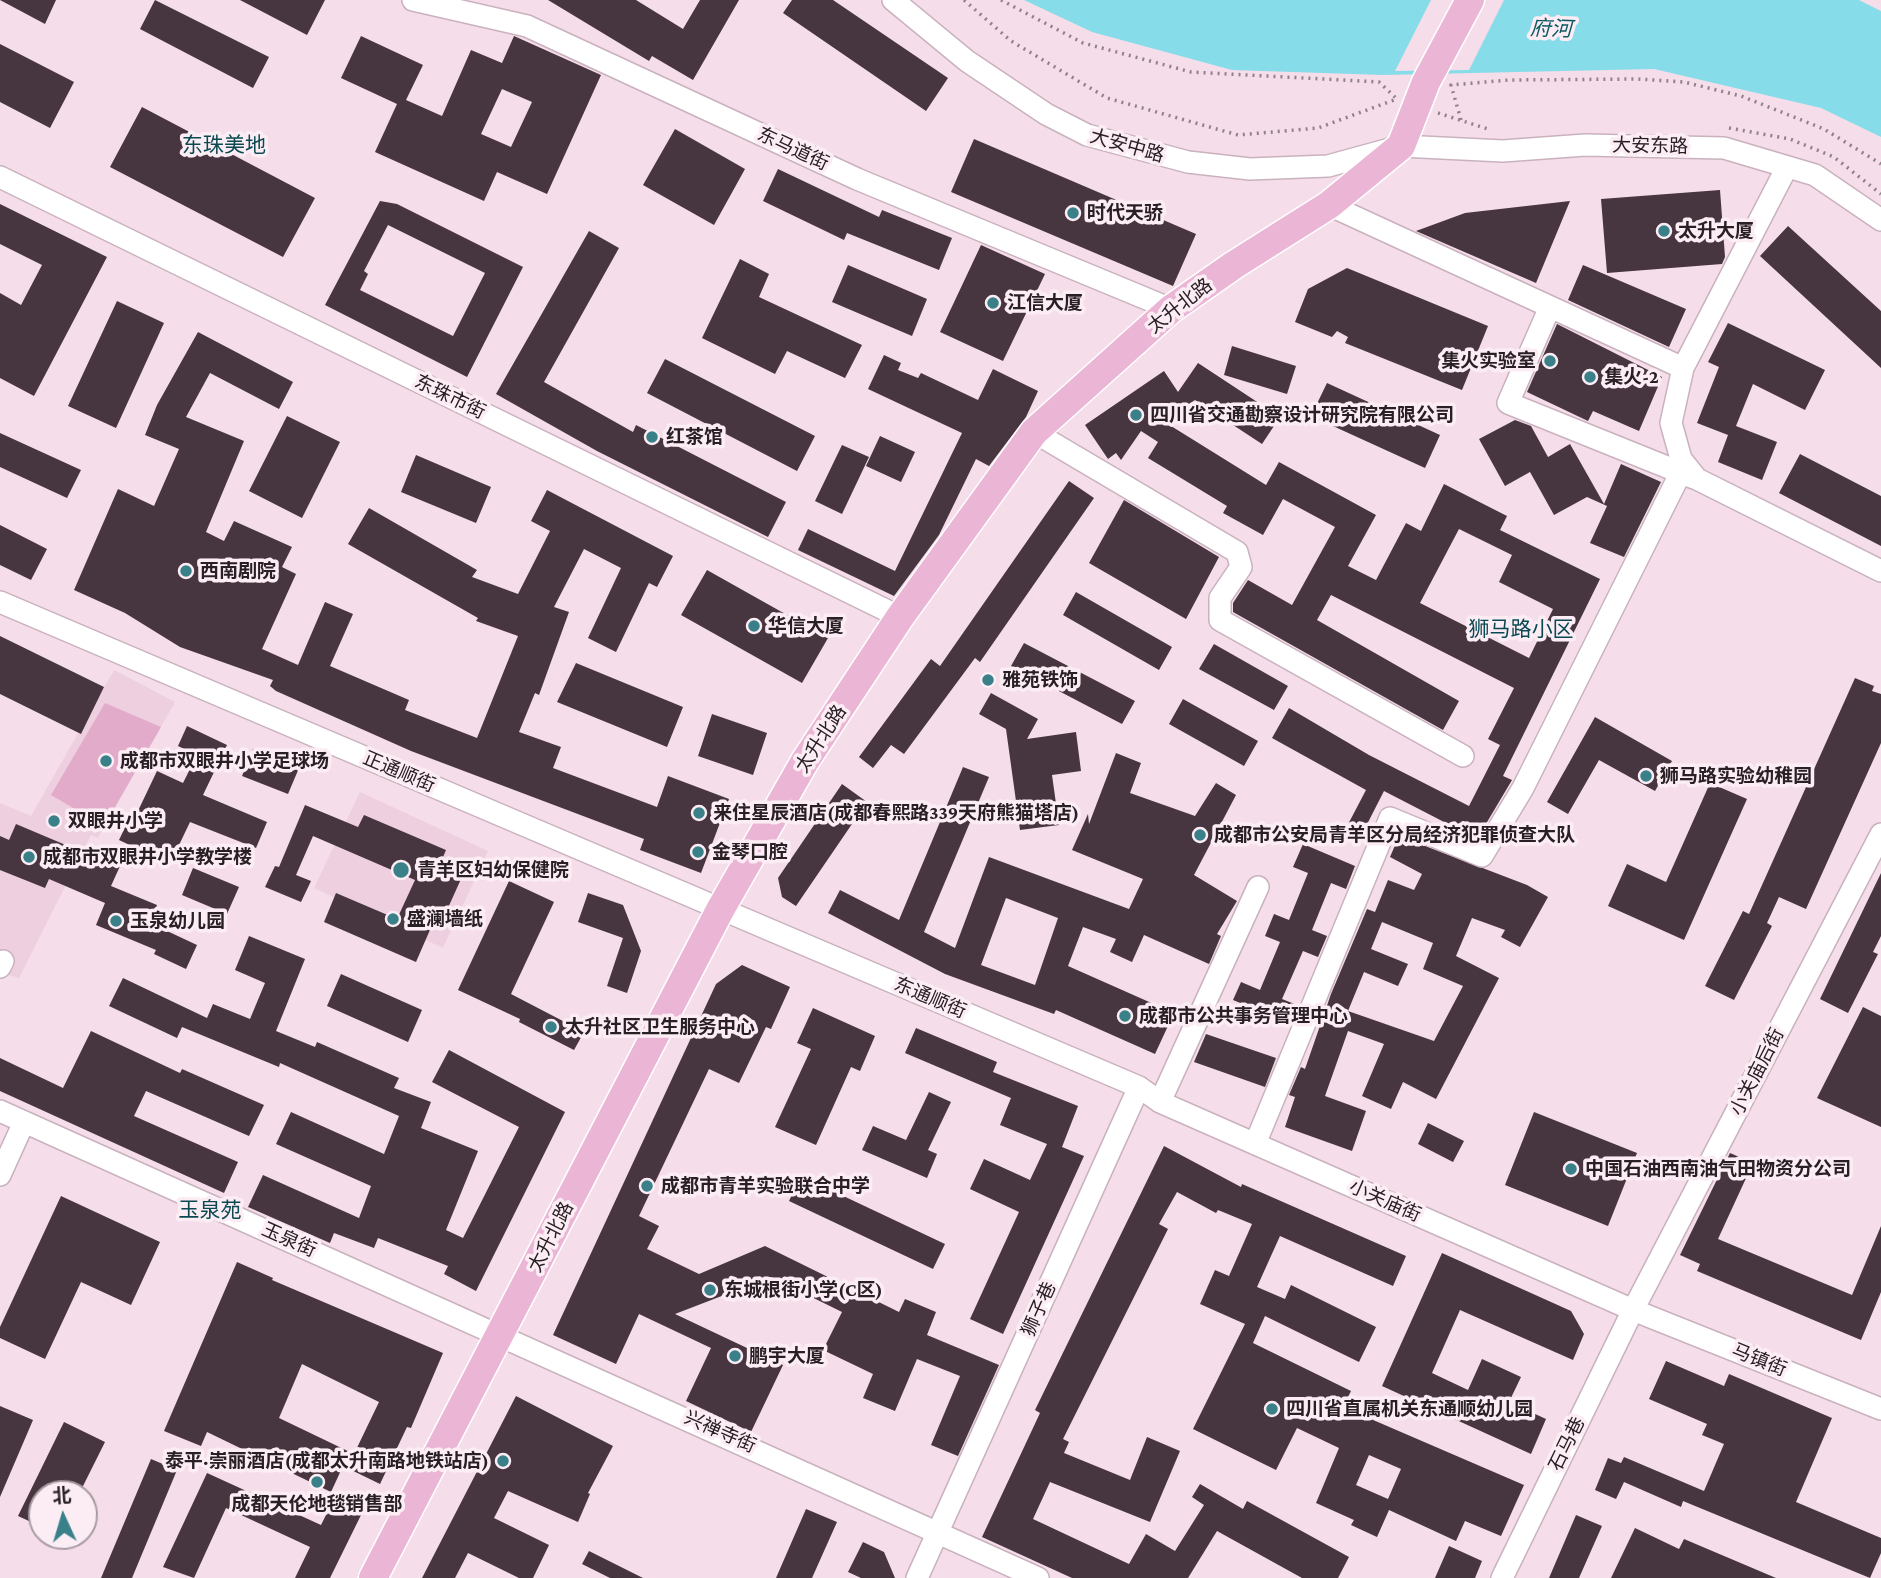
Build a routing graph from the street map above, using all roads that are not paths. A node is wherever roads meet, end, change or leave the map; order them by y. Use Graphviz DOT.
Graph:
graph roads {
  1 [pos="413,0"];
  2 [pos="892,0"];
  3 [pos="1470,0"];
  4 [pos="1401,146"];
  5 [pos="1787,167"];
  6 [pos="0,177"];
  7 [pos="1329,205"];
  8 [pos="1881,220"];
  9 [pos="1550,307"];
  10 [pos="1171,309"];
  11 [pos="1683,368"];
  12 [pos="1034,432"];
  13 [pos="1689,476"];
  14 [pos="1881,571"];
  15 [pos="0,602"];
  16 [pos="900,617"];
  17 [pos="1463,756"];
  18 [pos="1881,834"];
  19 [pos="1258,887"];
  20 [pos="720,910"];
  21 [pos="1139,1087"];
  22 [pos="1160,1102"];
  23 [pos="0,1111"];
  24 [pos="24,1122"];
  25 [pos="1255,1144"];
  26 [pos="0,1175"];
  27 [pos="1633,1310"];
  28 [pos="500,1334"];
  29 [pos="1880,1405"];
  30 [pos="939,1531"];
  31 [pos="373,1578"];
  32 [pos="917,1578"];
  33 [pos="1038,1578"];
  34 [pos="1502,1578"];
  1 -- 10 [label="street, 东马道街"];
  2 -- 4 [label="street, 大安中路"];
  3 -- 4 [label="main road, 太升北路"];
  4 -- 5 [label="street, 大安东路"];
  4 -- 7 [label="main road, 太升北路"];
  5 -- 8 [label="street, 大安东路"];
  5 -- 11 [label="street"];
  6 -- 16 [label="street, 东珠市街"];
  7 -- 9 [label="street"];
  7 -- 10 [label="main road, 太升北路"];
  9 -- 11 [label="street"];
  9 -- 13 [label="street"];
  10 -- 12 [label="main road, 太升北路"];
  11 -- 13 [label="street"];
  12 -- 16 [label="main road, 太升北路"];
  12 -- 17 [label="street"];
  13 -- 14 [label="street"];
  13 -- 25 [label="street"];
  15 -- 20 [label="street, 正通顺街"];
  16 -- 20 [label="main road, 太升北路"];
  18 -- 27 [label="street, 小关庙后街"];
  19 -- 22 [label="street"];
  20 -- 21 [label="street, 东通顺街"];
  20 -- 28 [label="main road, 太升北路"];
  21 -- 22 [label="street, 小关庙街"];
  21 -- 30 [label="street, 狮子巷"];
  22 -- 25 [label="street, 小关庙街"];
  23 -- 24 [label="street, 玉泉街"];
  24 -- 26 [label="street"];
  24 -- 28 [label="street, 玉泉街"];
  25 -- 27 [label="street, 小关庙街"];
  27 -- 29 [label="street, 马镇街"];
  27 -- 34 [label="street, 石马巷"];
  28 -- 30 [label="street, 兴禅寺街"];
  28 -- 31 [label="main road, 太升北路"];
  30 -- 32 [label="street, 狮子巷"];
  30 -- 33 [label="street, 兴禅寺街"];
}
